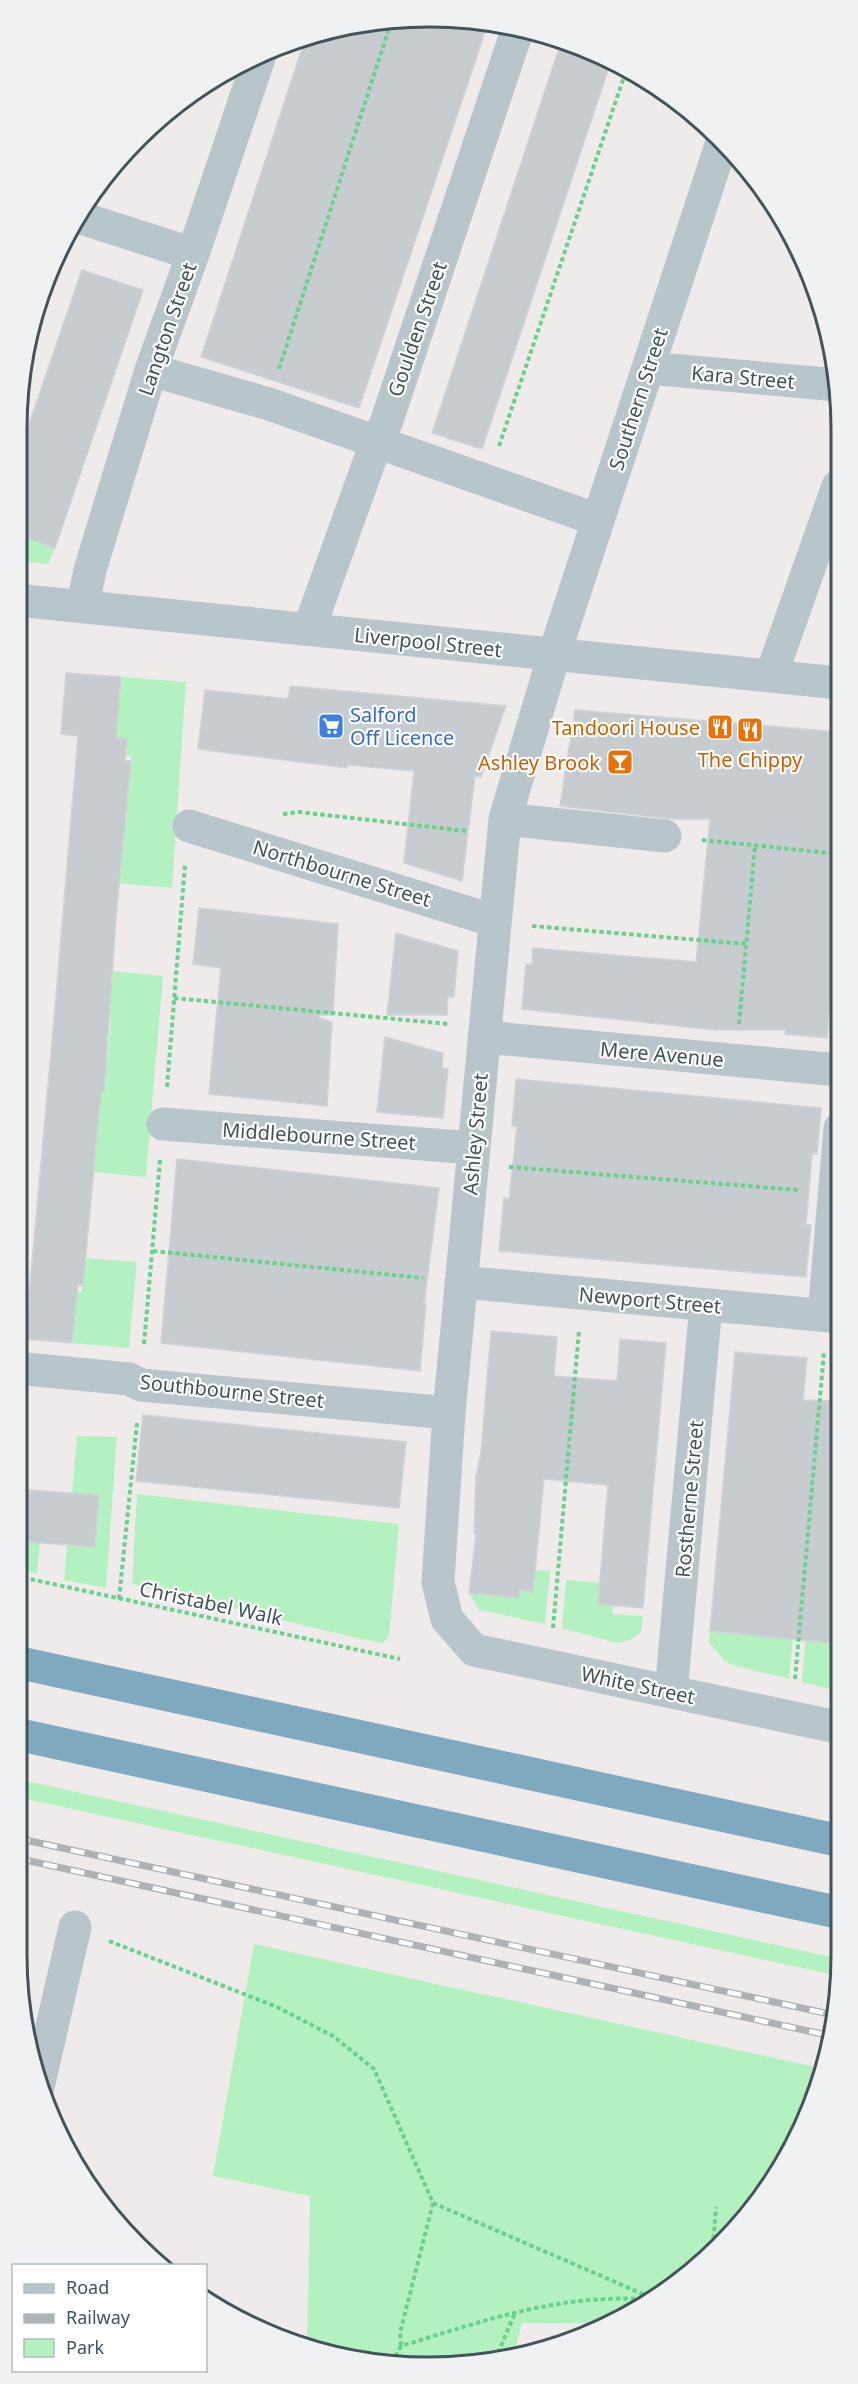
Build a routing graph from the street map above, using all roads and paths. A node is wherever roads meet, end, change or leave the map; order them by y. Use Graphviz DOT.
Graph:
graph roads {
  1 [pos="389,29"];
  2 [pos="515,37"];
  3 [pos="256,66"];
  4 [pos="624,77"];
  5 [pos="719,151"];
  6 [pos="86,220"];
  7 [pos="193,254"];
  8 [pos="648,368"];
  9 [pos="151,370"];
  10 [pos="829,384"];
  11 [pos="269,404"];
  12 [pos="376,443"];
  13 [pos="495,457"];
  14 [pos="831,506"];
  15 [pos="598,520"];
  16 [pos="27,601"];
  17 [pos="82,605"];
  18 [pos="309,629"];
  19 [pos="554,655"];
  20 [pos="771,676"];
  21 [pos="831,681"];
  22 [pos="277,815"];
  23 [pos="189,826"];
  24 [pos="504,828"];
  25 [pos="665,836"];
  26 [pos="755,846"];
  27 [pos="831,853"];
  28 [pos="185,870"];
  29 [pos="495,921"];
  30 [pos="531,926"];
  31 [pos="746,944"];
  32 [pos="174,998"];
  33 [pos="451,1025"];
  34 [pos="739,1029"];
  35 [pos="484,1037"];
  36 [pos="831,1069"];
  37 [pos="166,1090"];
  38 [pos="163,1124"];
  39 [pos="474,1148"];
  40 [pos="160,1158"];
  41 [pos="508,1167"];
  42 [pos="802,1191"];
  43 [pos="153,1251"];
  44 [pos="428,1279"];
  45 [pos="461,1282"];
  46 [pos="706,1305"];
  47 [pos="831,1316"];
  48 [pos="578,1338"];
  49 [pos="823,1359"];
  50 [pos="27,1369"];
  51 [pos="141,1385"];
  52 [pos="449,1413"];
  53 [pos="27,1578"];
  54 [pos="119,1599"];
  55 [pos="447,1619"];
  56 [pos="554,1625"];
  57 [pos="400,1659"];
  58 [pos="27,1664"];
  59 [pos="795,1680"];
  60 [pos="671,1692"];
  61 [pos="831,1726"];
  62 [pos="27,1736"];
  63 [pos="831,1838"];
  64 [pos="831,1911"];
  65 [pos="75,1927"];
  66 [pos="39,2036"];
  67 [pos="433,2203"];
  68 [pos="716,2207"];
  69 [pos="714,2238"];
  70 [pos="643,2295"];
  71 [pos="637,2299"];
  72 [pos="515,2312"];
  73 [pos="401,2346"];
  74 [pos="499,2351"];
  75 [pos="396,2355"];
  1 -- 11 [label="path"];
  2 -- 12 [label="street, Goulden Street"];
  3 -- 7 [label="street, Langton Street"];
  4 -- 13 [label="path"];
  5 -- 8 [label="street, Southern Street"];
  6 -- 7 [label="street"];
  7 -- 9 [label="street, Langton Street"];
  8 -- 10 [label="street, Kara Street"];
  8 -- 15 [label="street, Southern Street"];
  9 -- 11 [label="street"];
  9 -- 17 [label="street, Langton Street"];
  11 -- 12 [label="street"];
  12 -- 15 [label="street"];
  12 -- 18 [label="street, Goulden Street"];
  14 -- 20 [label="street"];
  15 -- 19 [label="street, Southern Street"];
  16 -- 17 [label="street, Liverpool Street"];
  17 -- 18 [label="street, Liverpool Street"];
  18 -- 19 [label="street, Liverpool Street"];
  19 -- 20 [label="street, Liverpool Street"];
  19 -- 24 [label="street, Ashley Street"];
  20 -- 21 [label="street, Liverpool Street"];
  22 -- 24 [label="path"];
  23 -- 29 [label="street, Northbourne Street"];
  24 -- 25 [label="street"];
  24 -- 29 [label="street, Ashley Street"];
  25 -- 26 [label="path"];
  26 -- 27 [label="path"];
  26 -- 31 [label="path"];
  28 -- 32 [label="path"];
  29 -- 35 [label="street, Ashley Street"];
  30 -- 31 [label="path"];
  31 -- 34 [label="path"];
  32 -- 33 [label="path"];
  32 -- 37 [label="path"];
  35 -- 36 [label="street, Mere Avenue"];
  35 -- 39 [label="street, Ashley Street"];
  38 -- 39 [label="street, Middlebourne Street"];
  39 -- 45 [label="street, Ashley Street"];
  40 -- 43 [label="path"];
  41 -- 42 [label="path"];
  43 -- 44 [label="path"];
  43 -- 51 [label="path"];
  45 -- 46 [label="street, Newport Street"];
  45 -- 52 [label="street, Ashley Street"];
  46 -- 47 [label="street, Newport Street"];
  46 -- 60 [label="street, Rostherne Street"];
  48 -- 56 [label="path"];
  49 -- 59 [label="path"];
  50 -- 51 [label="street, Southbourne Street"];
  51 -- 52 [label="street, Southbourne Street"];
  51 -- 54 [label="path"];
  52 -- 55 [label="street, Ashley Street"];
  53 -- 54 [label="path, Christabel Walk"];
  54 -- 57 [label="path, Christabel Walk"];
  55 -- 60 [label="street, White Street"];
  58 -- 63 [label="highway"];
  60 -- 61 [label="street, White Street"];
  62 -- 64 [label="highway"];
  65 -- 66 [label="street"];
  65 -- 67 [label="path"];
  67 -- 70 [label="path"];
  67 -- 73 [label="path"];
  68 -- 69 [label="path"];
  71 -- 72 [label="path"];
  72 -- 73 [label="path"];
  72 -- 74 [label="path"];
  73 -- 75 [label="path"];
}
